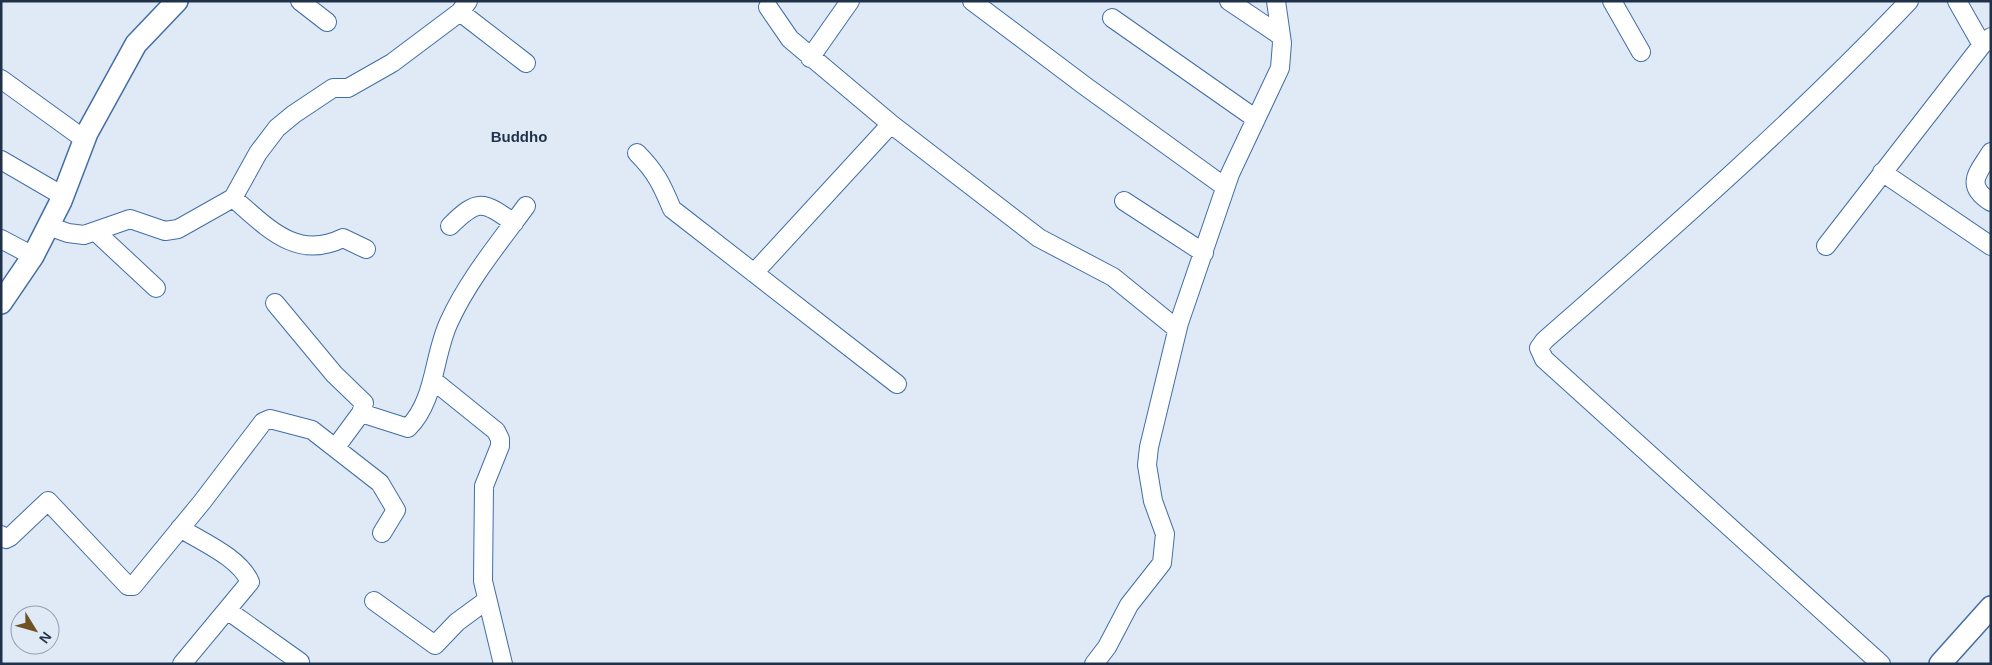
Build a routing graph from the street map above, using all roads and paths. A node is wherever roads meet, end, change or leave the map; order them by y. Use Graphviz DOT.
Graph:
graph roads {
  1 [pos="177,1"];
  2 [pos="300,1"];
  3 [pos="850,1"];
  4 [pos="972,1"];
  5 [pos="1229,1"];
  6 [pos="1276,1"];
  7 [pos="1612,1"];
  8 [pos="1909,1"];
  9 [pos="1957,1"];
  10 [pos="464,6"];
  11 [pos="768,7"];
  12 [pos="1112,18"];
  13 [pos="327,22"];
  14 [pos="1281,36"];
  15 [pos="1986,41"];
  16 [pos="1641,52"];
  17 [pos="810,58"];
  18 [pos="526,63"];
  19 [pos="1,79"];
  20 [pos="1256,119"];
  21 [pos="891,124"];
  22 [pos="84,139"];
  23 [pos="1991,152"];
  24 [pos="637,153"];
  25 [pos="1,160"];
  26 [pos="1882,172"];
  27 [pos="1225,187"];
  28 [pos="63,196"];
  29 [pos="234,198"];
  30 [pos="1124,201"];
  31 [pos="1991,202"];
  32 [pos="526,206"];
  33 [pos="514,223"];
  34 [pos="48,226"];
  35 [pos="450,226"];
  36 [pos="96,232"];
  37 [pos="1,239"];
  38 [pos="1826,246"];
  39 [pos="1991,246"];
  40 [pos="366,248"];
  41 [pos="1204,253"];
  42 [pos="33,256"];
  43 [pos="754,273"];
  44 [pos="156,288"];
  45 [pos="1,303"];
  46 [pos="275,303"];
  47 [pos="1177,329"];
  48 [pos="434,380"];
  49 [pos="897,384"];
  50 [pos="361,413"];
  51 [pos="336,446"];
  52 [pos="180,528"];
  53 [pos="382,533"];
  54 [pos="1,535"];
  55 [pos="487,600"];
  56 [pos="374,601"];
  57 [pos="1991,607"];
  58 [pos="227,610"];
  59 [pos="300,662"];
  60 [pos="182,664"];
  61 [pos="503,664"];
  62 [pos="1094,664"];
  63 [pos="1881,664"];
  64 [pos="1940,664"];
  1 -- 22 [label="street"];
  2 -- 13 [label="street"];
  3 -- 17 [label="street"];
  4 -- 27 [label="street"];
  5 -- 14 [label="street"];
  6 -- 14 [label="street"];
  7 -- 16 [label="street"];
  8 -- 63 [label="street"];
  9 -- 15 [label="street"];
  10 -- 18 [label="street"];
  10 -- 29 [label="street"];
  11 -- 17 [label="street"];
  12 -- 20 [label="street"];
  14 -- 20 [label="street"];
  15 -- 26 [label="street"];
  17 -- 21 [label="street"];
  19 -- 22 [label="street"];
  20 -- 27 [label="street"];
  21 -- 43 [label="street"];
  21 -- 47 [label="street"];
  22 -- 28 [label="street"];
  23 -- 31 [label="street"];
  24 -- 43 [label="street"];
  25 -- 28 [label="street"];
  26 -- 38 [label="street"];
  26 -- 39 [label="street"];
  27 -- 41 [label="street"];
  28 -- 34 [label="street"];
  29 -- 36 [label="street"];
  29 -- 40 [label="street"];
  30 -- 41 [label="street"];
  32 -- 33 [label="street"];
  33 -- 35 [label="street"];
  33 -- 48 [label="street"];
  34 -- 36 [label="street"];
  34 -- 42 [label="street"];
  36 -- 44 [label="street"];
  37 -- 42 [label="street"];
  41 -- 47 [label="street"];
  42 -- 45 [label="street"];
  43 -- 49 [label="street"];
  46 -- 50 [label="street"];
  47 -- 62 [label="street"];
  48 -- 50 [label="street"];
  48 -- 55 [label="street"];
  50 -- 51 [label="street"];
  51 -- 52 [label="street"];
  51 -- 53 [label="street"];
  52 -- 54 [label="street"];
  52 -- 58 [label="street"];
  55 -- 56 [label="street"];
  55 -- 61 [label="street"];
  57 -- 64 [label="street"];
  58 -- 59 [label="street"];
  58 -- 60 [label="street"];
}
